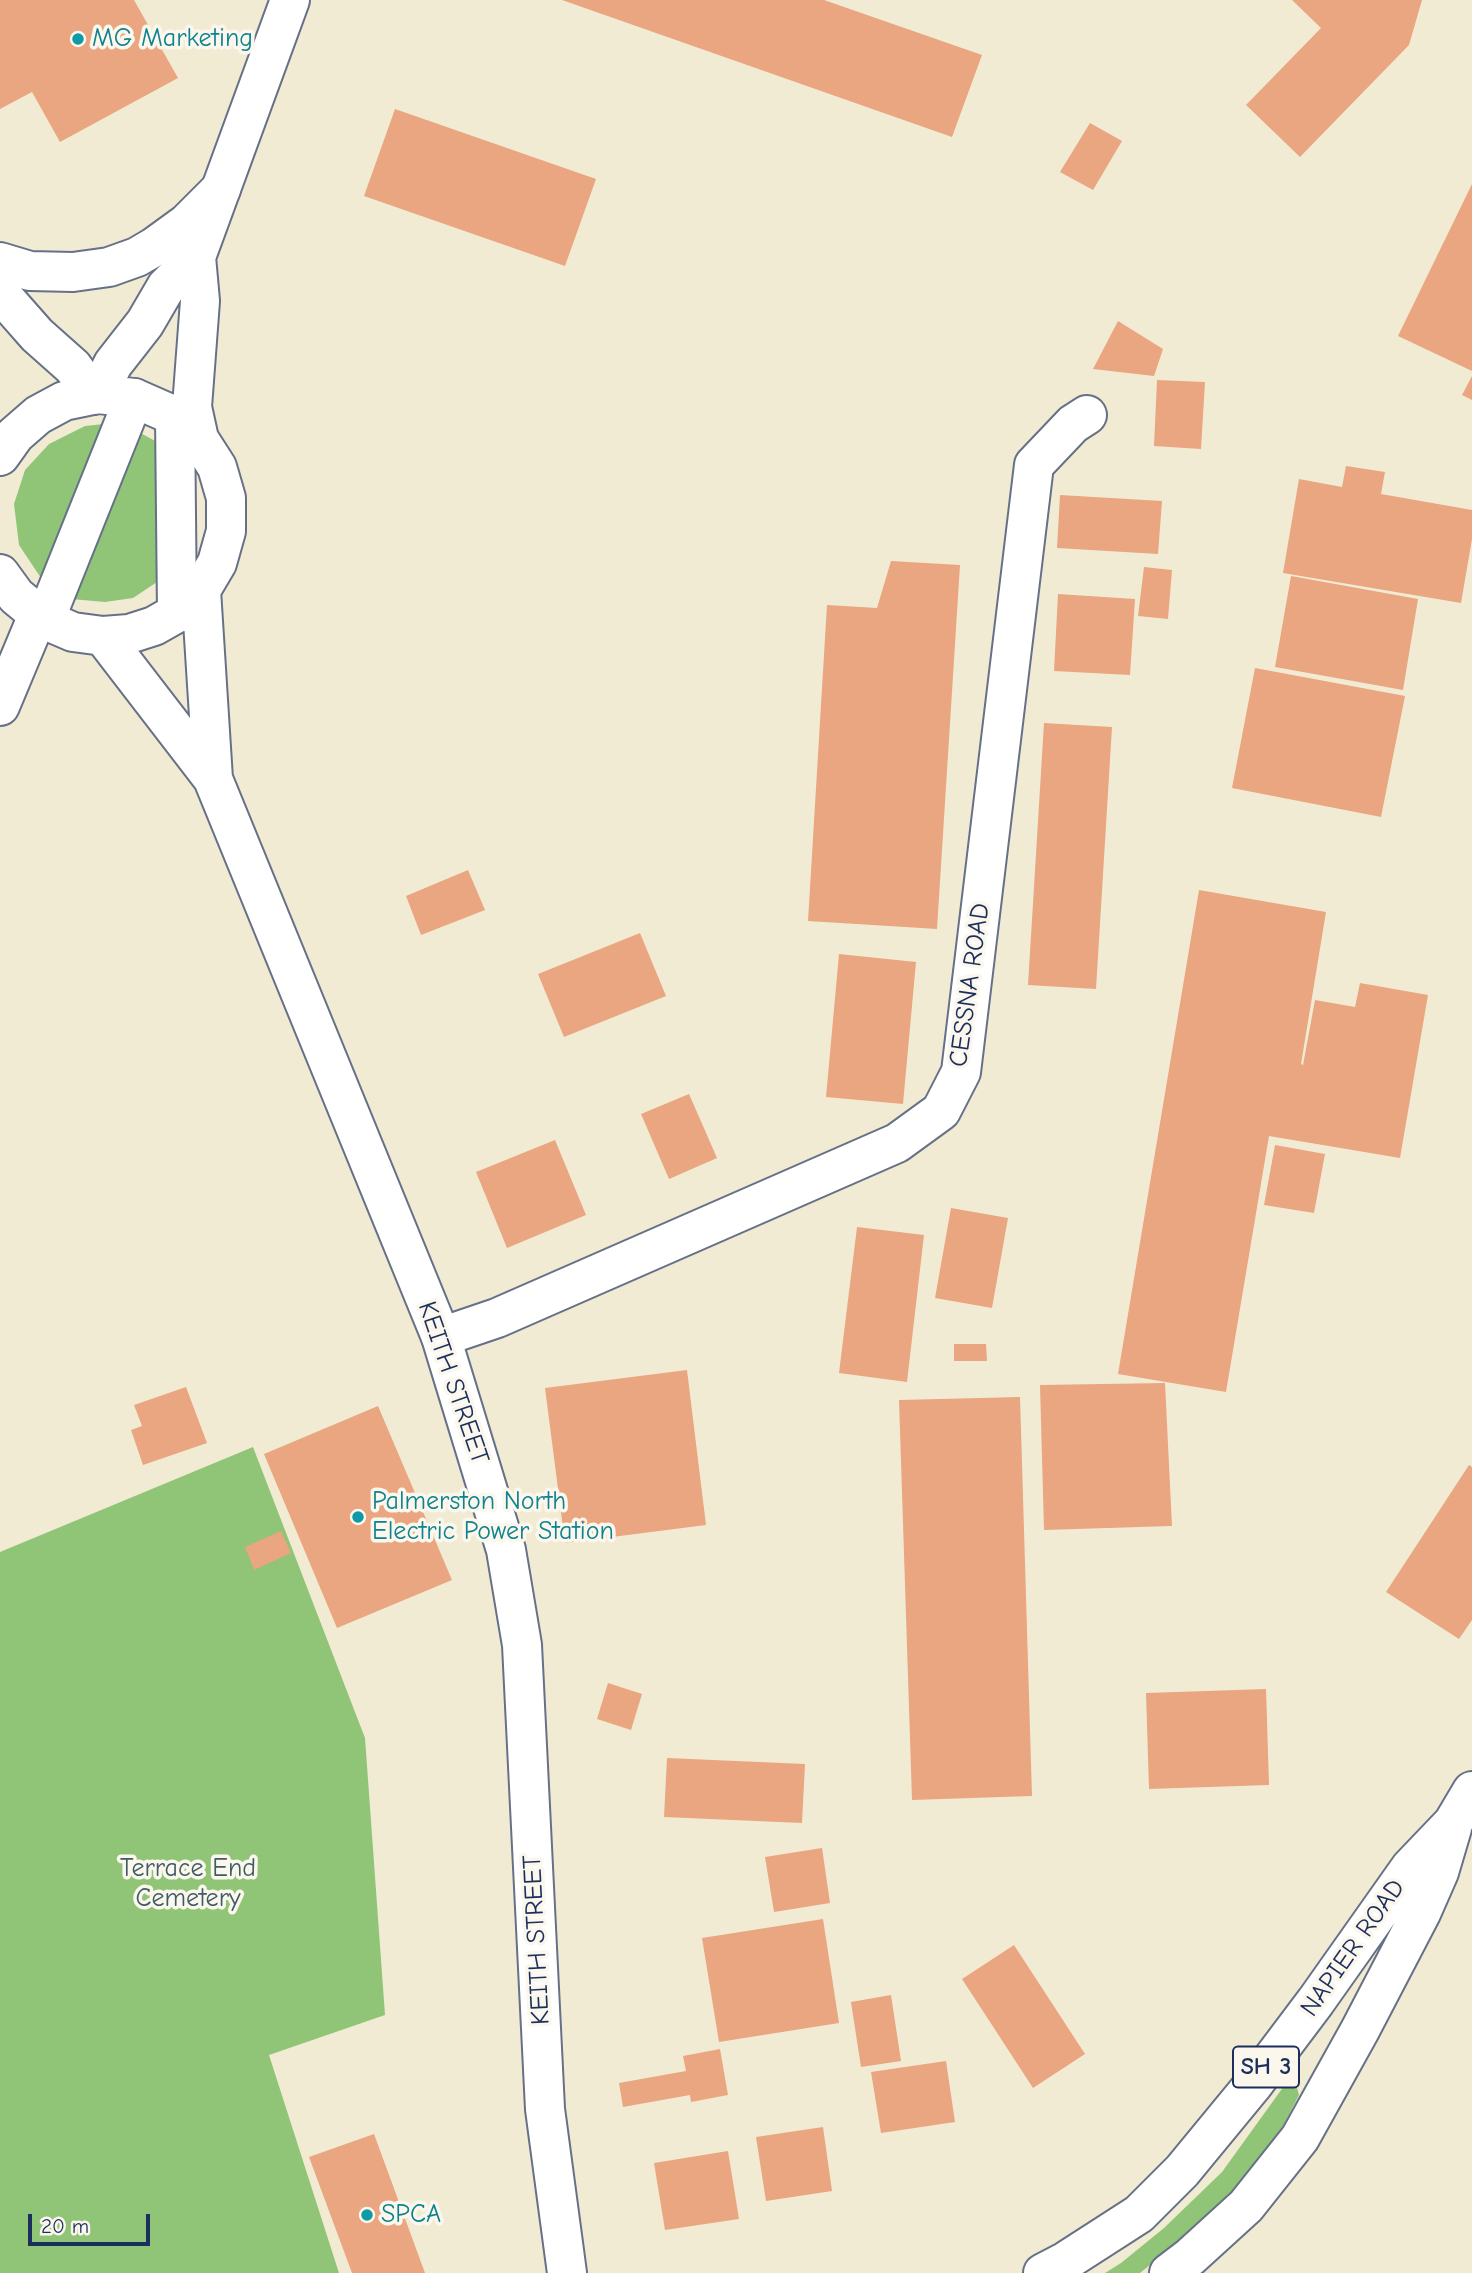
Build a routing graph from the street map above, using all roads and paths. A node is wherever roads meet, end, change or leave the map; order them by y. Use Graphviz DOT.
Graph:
graph roads {
  1 [pos="290,0"];
  2 [pos="221,190"];
  3 [pos="196,257"];
  4 [pos="0,262"];
  5 [pos="0,293"];
  6 [pos="108,396"];
  7 [pos="1087,415"];
  8 [pos="187,428"];
  9 [pos="0,456"];
  10 [pos="0,574"];
  11 [pos="189,602"];
  12 [pos="41,617"];
  13 [pos="103,636"];
  14 [pos="0,706"];
  15 [pos="213,779"];
  16 [pos="441,1337"];
  17 [pos="1463,1807"];
  18 [pos="567,2273"];
  19 [pos="1043,2273"];
  20 [pos="1169,2273"];
  1 -- 2 [label="main road"];
  2 -- 3 [label="main road"];
  2 -- 4 [label="main road"];
  3 -- 6 [label="main road"];
  3 -- 8 [label="main road"];
  5 -- 6 [label="main road"];
  6 -- 8 [label="main road"];
  6 -- 9 [label="main road"];
  6 -- 12 [label="main road"];
  7 -- 16 [label="main road, CESSNA ROAD"];
  8 -- 11 [label="main road, KEITH STREET"];
  8 -- 11 [label="main road"];
  10 -- 12 [label="main road"];
  11 -- 13 [label="main road"];
  11 -- 15 [label="main road, KEITH STREET"];
  12 -- 13 [label="main road"];
  12 -- 14 [label="main road"];
  13 -- 15 [label="main road, KEITH STREET"];
  15 -- 16 [label="main road, KEITH STREET"];
  16 -- 18 [label="main road, KEITH STREET"];
  17 -- 19 [label="main road, NAPIER ROAD / SH 3"];
  17 -- 20 [label="main road, NAPIER ROAD / SH 3"];
}
